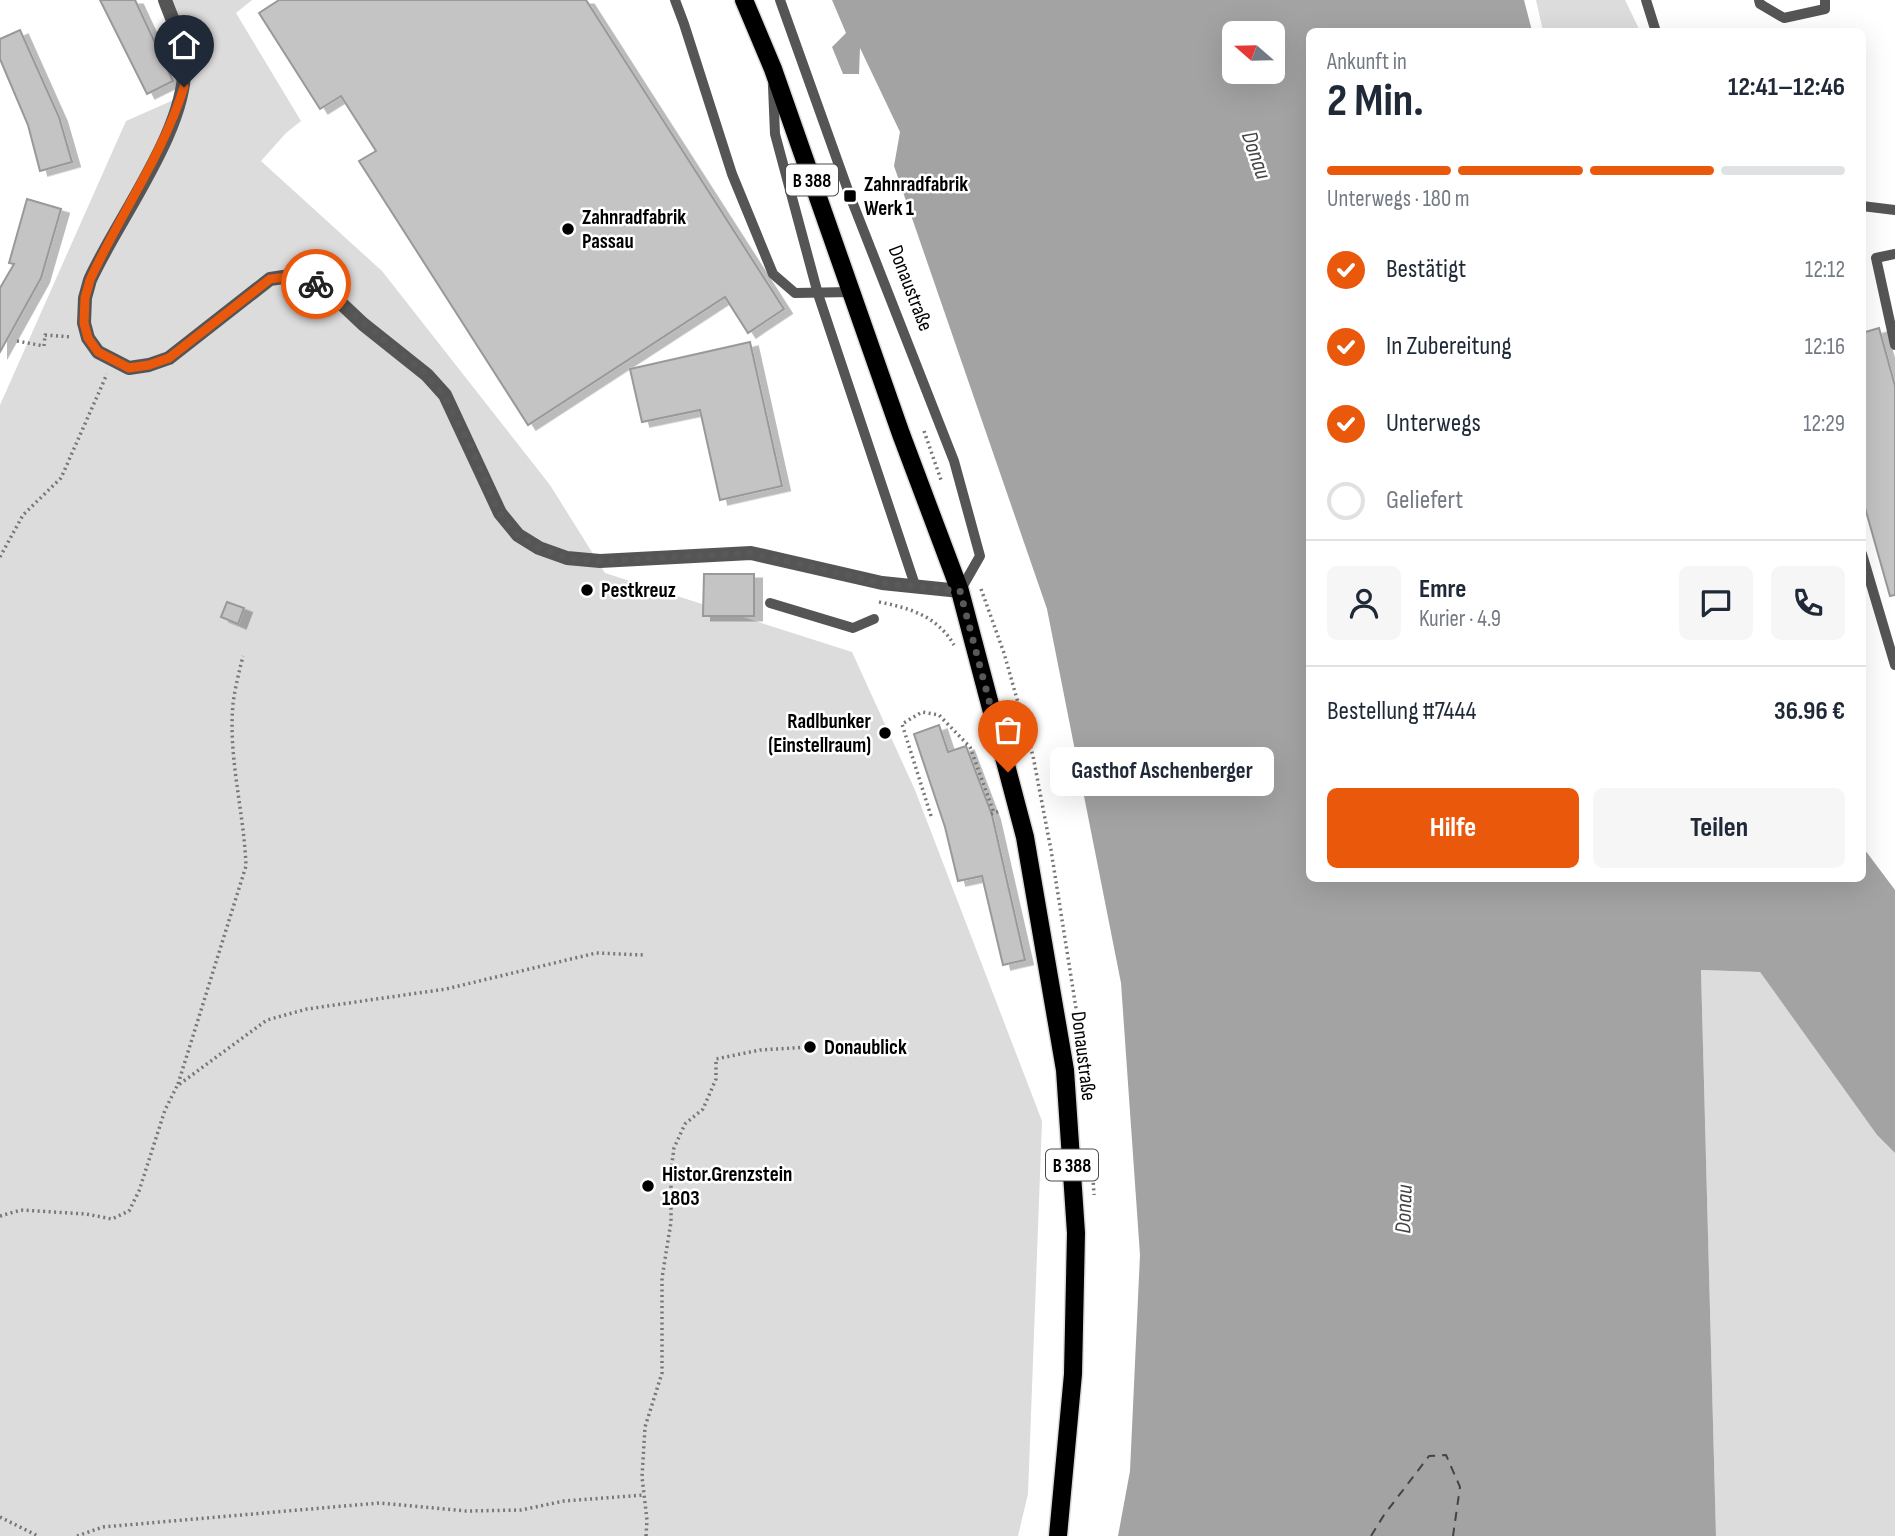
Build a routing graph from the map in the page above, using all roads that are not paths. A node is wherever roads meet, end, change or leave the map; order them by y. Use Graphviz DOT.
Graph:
graph roads {
  1 [pos="165,0"];
  2 [pos="675,0"];
  3 [pos="744,0"];
  4 [pos="780,0"];
  5 [pos="1646,0"];
  6 [pos="1759,0"];
  7 [pos="1825,0"];
  8 [pos="1655,28"];
  9 [pos="773,69"];
  10 [pos="1866,206"];
  11 [pos="1895,211"];
  12 [pos="1895,254"];
  13 [pos="1875,258"];
  14 [pos="1866,260"];
  15 [pos="851,292"];
  16 [pos="818,294"];
  17 [pos="1895,345"];
  18 [pos="1866,567"];
  19 [pos="916,588"];
  20 [pos="960,591"];
  21 [pos="770,603"];
  22 [pos="874,619"];
  23 [pos="1895,665"];
  24 [pos="1058,1536"];
  1 -- 19 [label="street"];
  2 -- 16 [label="lane"];
  3 -- 9 [label="main road, Donaustraße / B 388"];
  4 -- 20 [label="lane, Donaustraße / B 388"];
  5 -- 8 [label="lane"];
  6 -- 7 [label="lane"];
  9 -- 15 [label="main road, Donaustraße / B 388"];
  9 -- 16 [label="lane"];
  10 -- 11 [label="lane"];
  12 -- 13 [label="lane"];
  13 -- 14 [label="lane"];
  13 -- 17 [label="lane"];
  15 -- 16 [label="lane"];
  15 -- 20 [label="main road, Donaustraße / B 388"];
  16 -- 19 [label="lane"];
  18 -- 23 [label="lane"];
  19 -- 20 [label="street"];
  20 -- 24 [label="main road, Donaustraße / B 388"];
  21 -- 22 [label="lane"];
}
